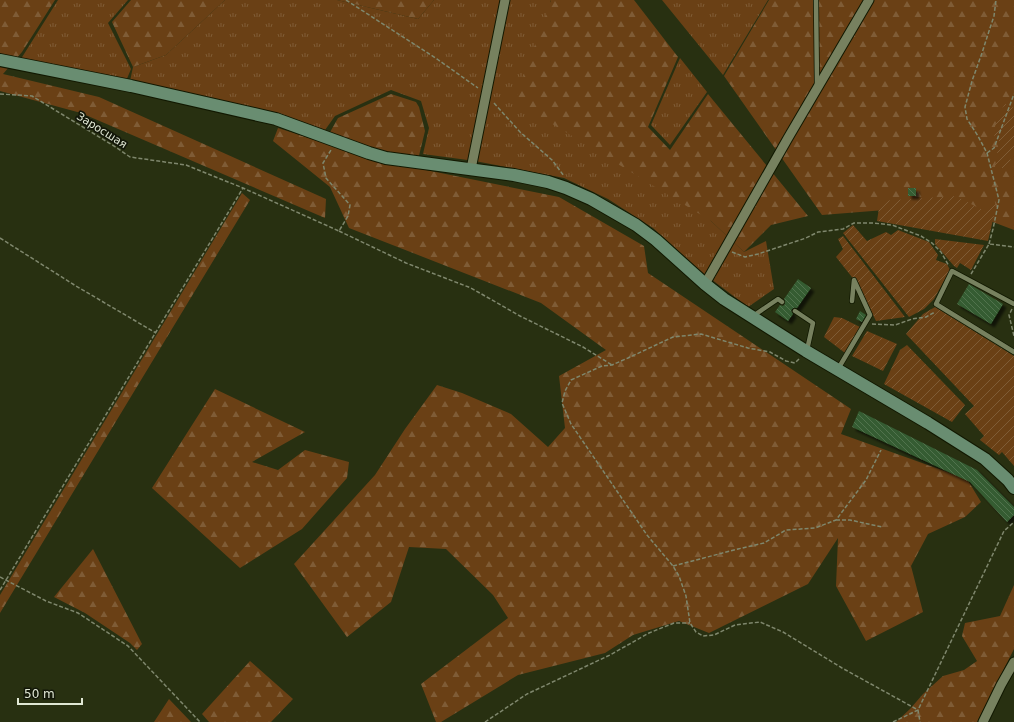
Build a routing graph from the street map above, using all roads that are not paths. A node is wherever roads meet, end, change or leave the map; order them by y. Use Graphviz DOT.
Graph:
graph roads {
  1 [pos="506,0"];
  2 [pos="816,0"];
  3 [pos="869,0"];
  4 [pos="0,60"];
  5 [pos="817,88"];
  6 [pos="471,170"];
  7 [pos="705,284"];
  8 [pos="782,302"];
  9 [pos="852,302"];
  10 [pos="1014,305"];
  11 [pos="795,311"];
  12 [pos="752,317"];
  13 [pos="806,352"];
  14 [pos="1014,352"];
  15 [pos="838,369"];
  16 [pos="1014,488"];
  17 [pos="1014,662"];
  18 [pos="983,722"];
  1 -- 6 [label="street"];
  2 -- 5 [label="lane"];
  3 -- 5 [label="street"];
  4 -- 6 [label="street"];
  5 -- 7 [label="street"];
  6 -- 7 [label="street"];
  7 -- 12 [label="street"];
  8 -- 12 [label="lane"];
  9 -- 15 [label="lane"];
  10 -- 14 [label="lane"];
  11 -- 13 [label="lane"];
  12 -- 13 [label="street"];
  13 -- 15 [label="street"];
  15 -- 16 [label="street"];
  17 -- 18 [label="street"];
}
